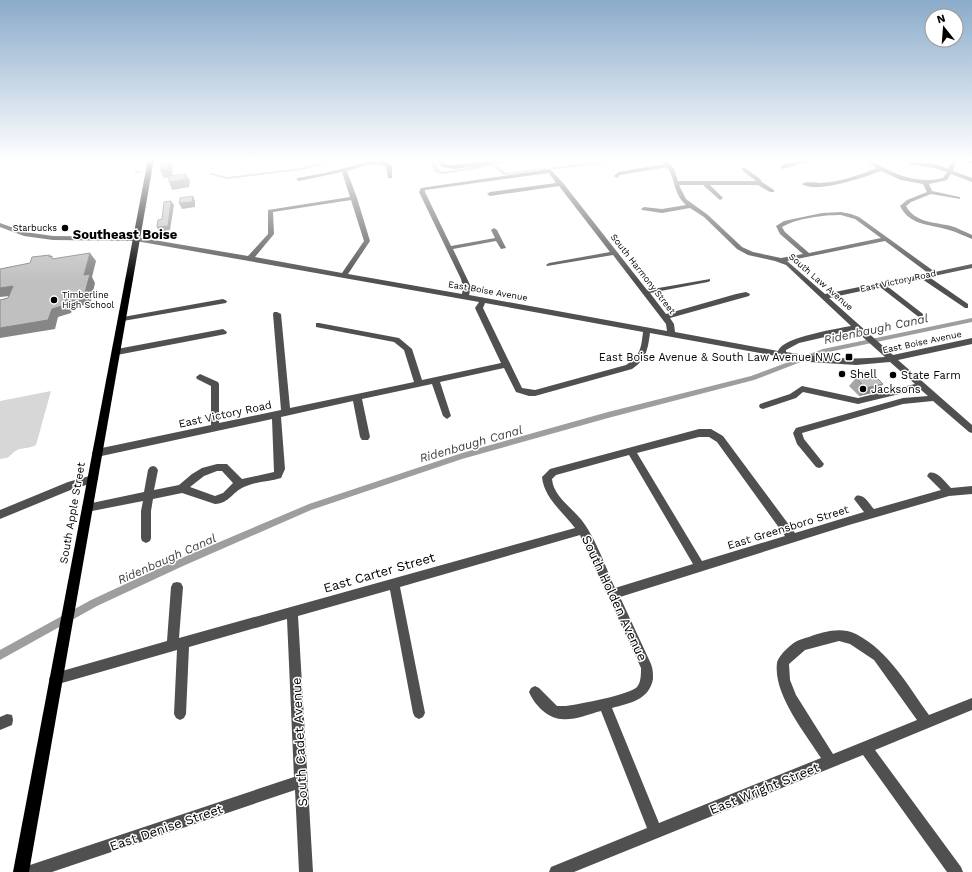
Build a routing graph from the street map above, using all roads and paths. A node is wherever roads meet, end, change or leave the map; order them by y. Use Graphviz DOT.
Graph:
graph roads {
  1 [pos="143,200"];
  2 [pos="342,200"];
  3 [pos="355,200"];
  4 [pos="426,200"];
  5 [pos="573,200"];
  6 [pos="685,200"];
  7 [pos="914,200"];
  8 [pos="691,206"];
  9 [pos="644,209"];
  10 [pos="0,225"];
  11 [pos="494,230"];
  12 [pos="972,237"];
  13 [pos="499,239"];
  14 [pos="886,239"];
  15 [pos="136,240"];
  16 [pos="449,248"];
  17 [pos="503,248"];
  18 [pos="615,253"];
  19 [pos="807,254"];
  20 [pos="250,258"];
  21 [pos="782,260"];
  22 [pos="549,265"];
  23 [pos="972,266"];
  24 [pos="964,267"];
  25 [pos="972,273"];
  26 [pos="934,274"];
  27 [pos="344,275"];
  28 [pos="923,276"];
  29 [pos="708,280"];
  30 [pos="881,285"];
  31 [pos="646,292"];
  32 [pos="746,294"];
  33 [pos="465,296"];
  34 [pos="824,297"];
  35 [pos="483,300"];
  36 [pos="223,301"];
  37 [pos="965,306"];
  38 [pos="276,314"];
  39 [pos="920,316"];
  40 [pos="665,317"];
  41 [pos="123,319"];
  42 [pos="319,325"];
  43 [pos="856,327"];
  44 [pos="646,330"];
  45 [pos="223,332"];
  46 [pos="671,334"];
  47 [pos="972,341"];
  48 [pos="117,352"];
  49 [pos="781,354"];
  50 [pos="893,359"];
  51 [pos="506,365"];
  52 [pos="200,377"];
  53 [pos="435,381"];
  54 [pos="419,384"];
  55 [pos="922,385"];
  56 [pos="936,397"];
  57 [pos="357,398"];
  58 [pos="763,406"];
  59 [pos="281,414"];
  60 [pos="447,416"];
  61 [pos="215,428"];
  62 [pos="972,430"];
  63 [pos="365,437"];
  64 [pos="631,451"];
  65 [pos="97,453"];
  66 [pos="820,464"];
  67 [pos="153,470"];
  68 [pos="932,476"];
  69 [pos="93,479"];
  70 [pos="240,484"];
  71 [pos="182,489"];
  72 [pos="972,490"];
  73 [pos="949,492"];
  74 [pos="150,496"];
  75 [pos="859,499"];
  76 [pos="87,508"];
  77 [pos="0,515"];
  78 [pos="872,515"];
  79 [pos="583,530"];
  80 [pos="146,538"];
  81 [pos="793,538"];
  82 [pos="700,567"];
  83 [pos="394,584"];
  84 [pos="176,587"];
  85 [pos="613,594"];
  86 [pos="292,612"];
  87 [pos="178,645"];
  88 [pos="55,679"];
  89 [pos="536,692"];
  90 [pos="604,704"];
  91 [pos="972,704"];
  92 [pos="419,713"];
  93 [pos="180,714"];
  94 [pos="927,722"];
  95 [pos="865,747"];
  96 [pos="830,761"];
  97 [pos="301,781"];
  98 [pos="656,832"];
  99 [pos="562,871"];
  100 [pos="21,872"];
  101 [pos="30,872"];
  102 [pos="306,872"];
  103 [pos="956,872"];
  1 -- 15 [label="main road, South Apple Street"];
  2 -- 20 [label="street"];
  3 -- 27 [label="street"];
  4 -- 16 [label="street, South Harmony Street"];
  5 -- 18 [label="street, South Harmony Street"];
  6 -- 8 [label="street, South Law Avenue"];
  7 -- 12 [label="street"];
  8 -- 9 [label="street"];
  8 -- 21 [label="street, South Law Avenue"];
  10 -- 15 [label="street, East Boise Avenue"];
  11 -- 13 [label="street"];
  13 -- 16 [label="street"];
  13 -- 17 [label="street"];
  14 -- 19 [label="street"];
  14 -- 19 [label="street"];
  14 -- 26 [label="street"];
  15 -- 20 [label="street, East Boise Avenue"];
  15 -- 41 [label="main road, South Apple Street"];
  16 -- 33 [label="street"];
  18 -- 22 [label="street"];
  18 -- 31 [label="street, South Harmony Street"];
  19 -- 21 [label="street"];
  20 -- 27 [label="street, East Boise Avenue"];
  21 -- 34 [label="street, South Law Avenue"];
  23 -- 24 [label="street, East Victory Road"];
  24 -- 25 [label="street"];
  24 -- 26 [label="street, East Victory Road"];
  26 -- 28 [label="street, East Victory Road"];
  27 -- 33 [label="street, East Boise Avenue"];
  28 -- 30 [label="street, East Victory Road"];
  28 -- 37 [label="street"];
  29 -- 31 [label="street"];
  30 -- 34 [label="street, East Victory Road"];
  30 -- 39 [label="street"];
  31 -- 40 [label="street, South Harmony Street"];
  32 -- 40 [label="street"];
  33 -- 35 [label="street, East Boise Avenue"];
  34 -- 43 [label="street, South Law Avenue"];
  35 -- 44 [label="street, East Boise Avenue"];
  35 -- 51 [label="street"];
  36 -- 41 [label="street"];
  38 -- 59 [label="street"];
  40 -- 46 [label="street, South Harmony Street"];
  41 -- 48 [label="main road, South Apple Street"];
  42 -- 54 [label="street"];
  43 -- 49 [label="street"];
  43 -- 50 [label="street, South Law Avenue"];
  44 -- 46 [label="street, East Boise Avenue"];
  44 -- 51 [label="street"];
  45 -- 48 [label="street"];
  46 -- 49 [label="street, East Boise Avenue"];
  47 -- 50 [label="street, East Boise Avenue"];
  48 -- 65 [label="main road, South Apple Street"];
  49 -- 50 [label="street, East Boise Avenue"];
  50 -- 55 [label="street, South Law Avenue"];
  51 -- 53 [label="street, East Victory Road"];
  52 -- 61 [label="street"];
  53 -- 54 [label="street, East Victory Road"];
  53 -- 60 [label="street"];
  54 -- 57 [label="street, East Victory Road"];
  55 -- 56 [label="street, South Law Avenue"];
  55 -- 58 [label="street"];
  56 -- 62 [label="street, South Law Avenue"];
  56 -- 66 [label="street"];
  57 -- 59 [label="street, East Victory Road"];
  57 -- 63 [label="street"];
  59 -- 61 [label="street, East Victory Road"];
  59 -- 70 [label="street"];
  61 -- 65 [label="street, East Victory Road"];
  64 -- 79 [label="street, South Holden Avenue"];
  64 -- 81 [label="street"];
  64 -- 82 [label="street"];
  65 -- 69 [label="main road, South Apple Street"];
  67 -- 74 [label="street"];
  68 -- 73 [label="street"];
  69 -- 76 [label="main road, South Apple Street"];
  69 -- 77 [label="street"];
  70 -- 71 [label="street"];
  70 -- 71 [label="street"];
  71 -- 74 [label="street"];
  72 -- 73 [label="street, East Greensboro Street"];
  73 -- 78 [label="street, East Greensboro Street"];
  74 -- 76 [label="street"];
  74 -- 80 [label="street"];
  75 -- 78 [label="street"];
  76 -- 88 [label="main road, South Apple Street"];
  78 -- 81 [label="street, East Greensboro Street"];
  79 -- 83 [label="street, East Carter Street"];
  79 -- 85 [label="street, South Holden Avenue"];
  81 -- 82 [label="street, East Greensboro Street"];
  82 -- 85 [label="street, East Greensboro Street"];
  83 -- 86 [label="street, East Carter Street"];
  83 -- 92 [label="street"];
  84 -- 87 [label="street"];
  85 -- 90 [label="street, South Holden Avenue"];
  86 -- 87 [label="street, East Carter Street"];
  86 -- 97 [label="street, South Cadet Avenue"];
  87 -- 88 [label="street, East Carter Street"];
  87 -- 93 [label="street"];
  88 -- 100 [label="main road, South Apple Street"];
  89 -- 90 [label="street, South Holden Avenue"];
  90 -- 98 [label="street"];
  91 -- 94 [label="street, East Wright Street"];
  94 -- 95 [label="street, East Wright Street"];
  94 -- 96 [label="street"];
  95 -- 96 [label="street, East Wright Street"];
  95 -- 103 [label="street"];
  96 -- 98 [label="street, East Wright Street"];
  97 -- 101 [label="street, East Denise Street"];
  97 -- 102 [label="street, South Cadet Avenue"];
  98 -- 99 [label="street, East Wright Street"];
}
